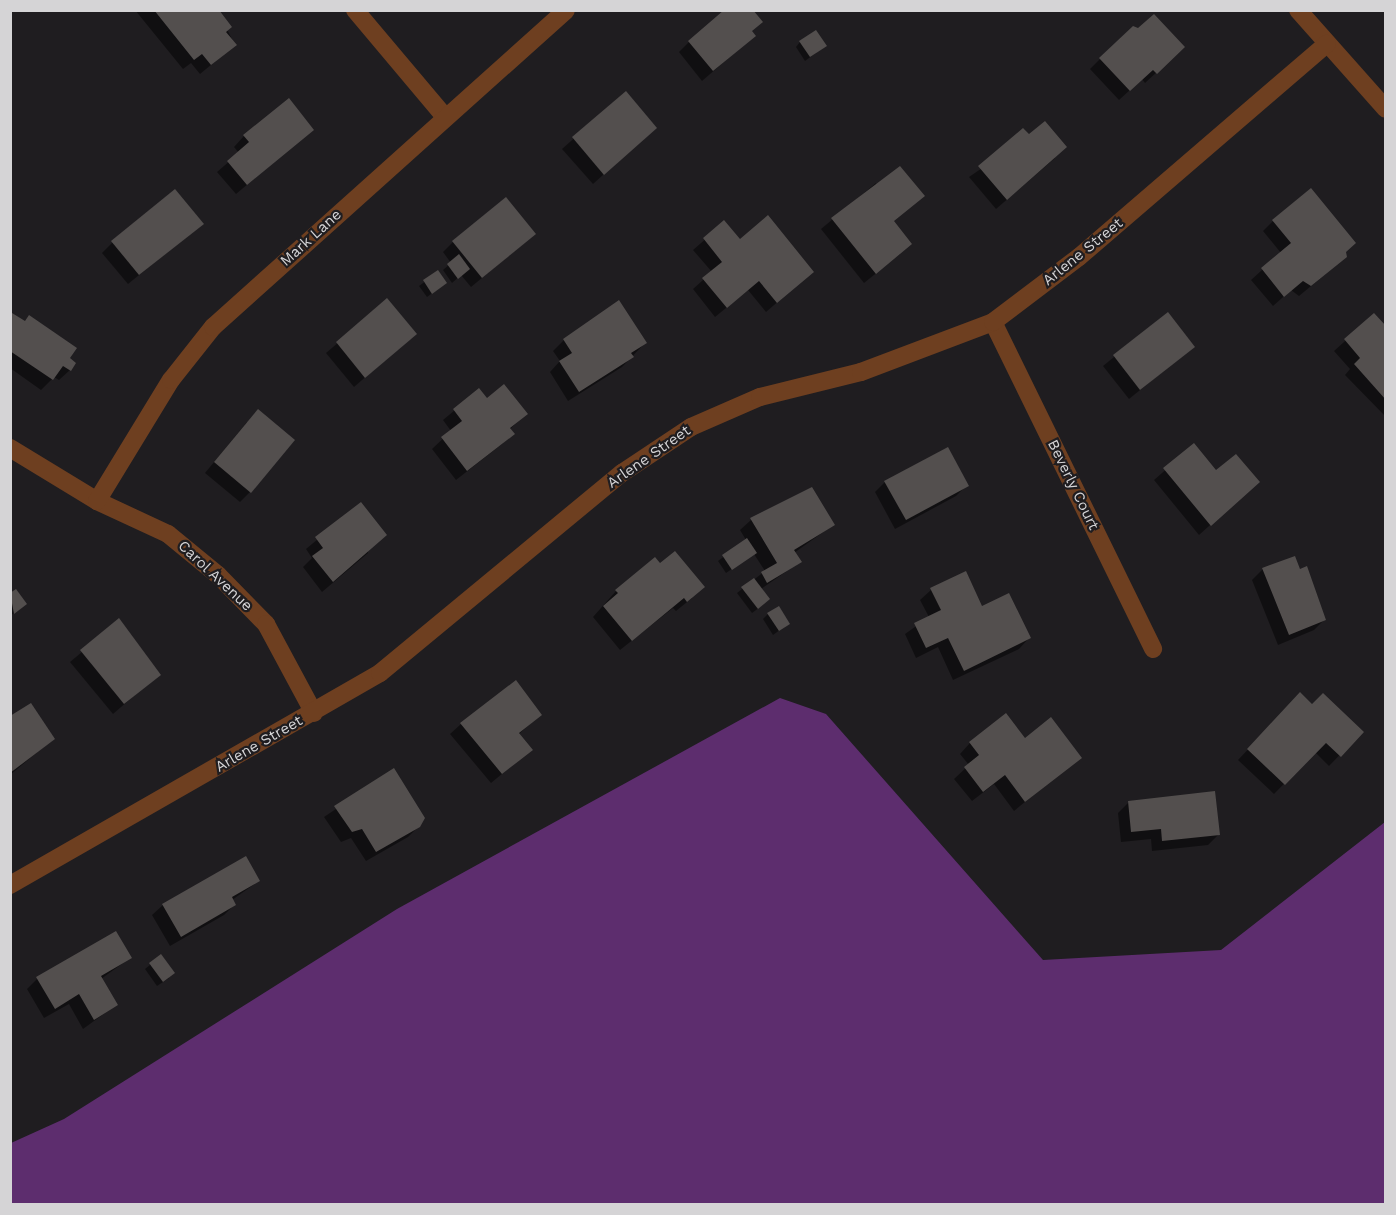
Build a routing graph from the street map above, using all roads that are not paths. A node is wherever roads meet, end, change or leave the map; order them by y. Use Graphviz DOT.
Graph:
graph roads {
  1 [pos="355,10"];
  2 [pos="567,10"];
  3 [pos="1298,10"];
  4 [pos="1327,44"];
  5 [pos="1386,109"];
  6 [pos="445,117"];
  7 [pos="993,322"];
  8 [pos="10,448"];
  9 [pos="97,501"];
  10 [pos="1153,649"];
  11 [pos="314,713"];
  12 [pos="10,885"];
  1 -- 6 [label="street"];
  2 -- 6 [label="street, Mark Lane"];
  3 -- 4 [label="street"];
  4 -- 5 [label="street"];
  4 -- 7 [label="street, Arlene Street"];
  6 -- 9 [label="street, Mark Lane"];
  7 -- 10 [label="street, Beverly Court"];
  7 -- 11 [label="street, Arlene Street"];
  8 -- 9 [label="street, Carol Avenue"];
  9 -- 11 [label="street, Carol Avenue"];
  11 -- 12 [label="street, Arlene Street"];
}
